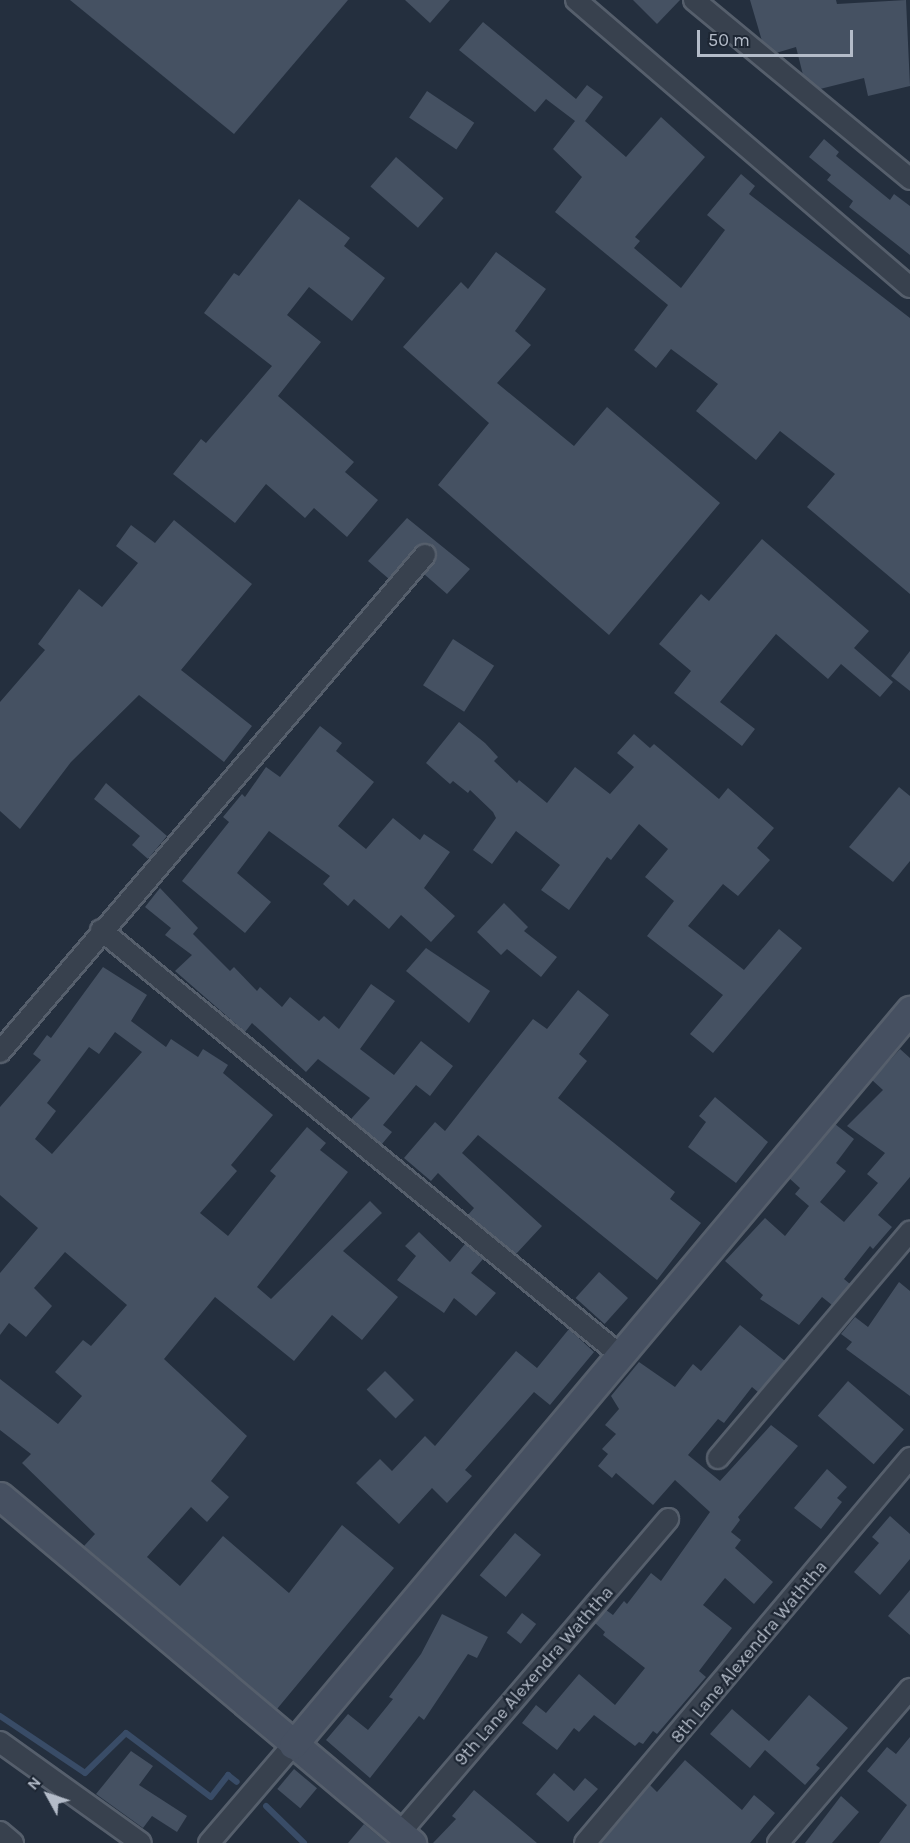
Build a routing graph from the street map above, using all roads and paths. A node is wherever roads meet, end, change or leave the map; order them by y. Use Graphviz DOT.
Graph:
graph roads {
  1 [pos="576,0"];
  2 [pos="694,0"];
  3 [pos="910,179"];
  4 [pos="910,287"];
  5 [pos="424,555"];
  6 [pos="101,930"];
  7 [pos="910,1010"];
  8 [pos="0,1052"];
  9 [pos="910,1232"];
  10 [pos="620,1354"];
  11 [pos="718,1458"];
  12 [pos="910,1458"];
  13 [pos="0,1496"];
  14 [pos="668,1519"];
  15 [pos="910,1689"];
  16 [pos="0,1742"];
  17 [pos="293,1745"];
  18 [pos="0,1832"];
  19 [pos="406,1838"];
  20 [pos="14,1843"];
  21 [pos="141,1843"];
  22 [pos="209,1843"];
  23 [pos="585,1843"];
  24 [pos="778,1843"];
  1 -- 4 [label="street"];
  2 -- 3 [label="street"];
  5 -- 6 [label="street"];
  6 -- 8 [label="street"];
  6 -- 10 [label="street"];
  7 -- 10 [label="street"];
  9 -- 11 [label="street"];
  10 -- 17 [label="street"];
  12 -- 23 [label="street, 8th Lane Alexendra Waththa"];
  13 -- 17 [label="street"];
  14 -- 19 [label="street, 9th Lane Alexendra Waththa"];
  15 -- 24 [label="street"];
  16 -- 21 [label="street"];
  17 -- 19 [label="street"];
  17 -- 22 [label="street"];
  18 -- 20 [label="street"];
}
